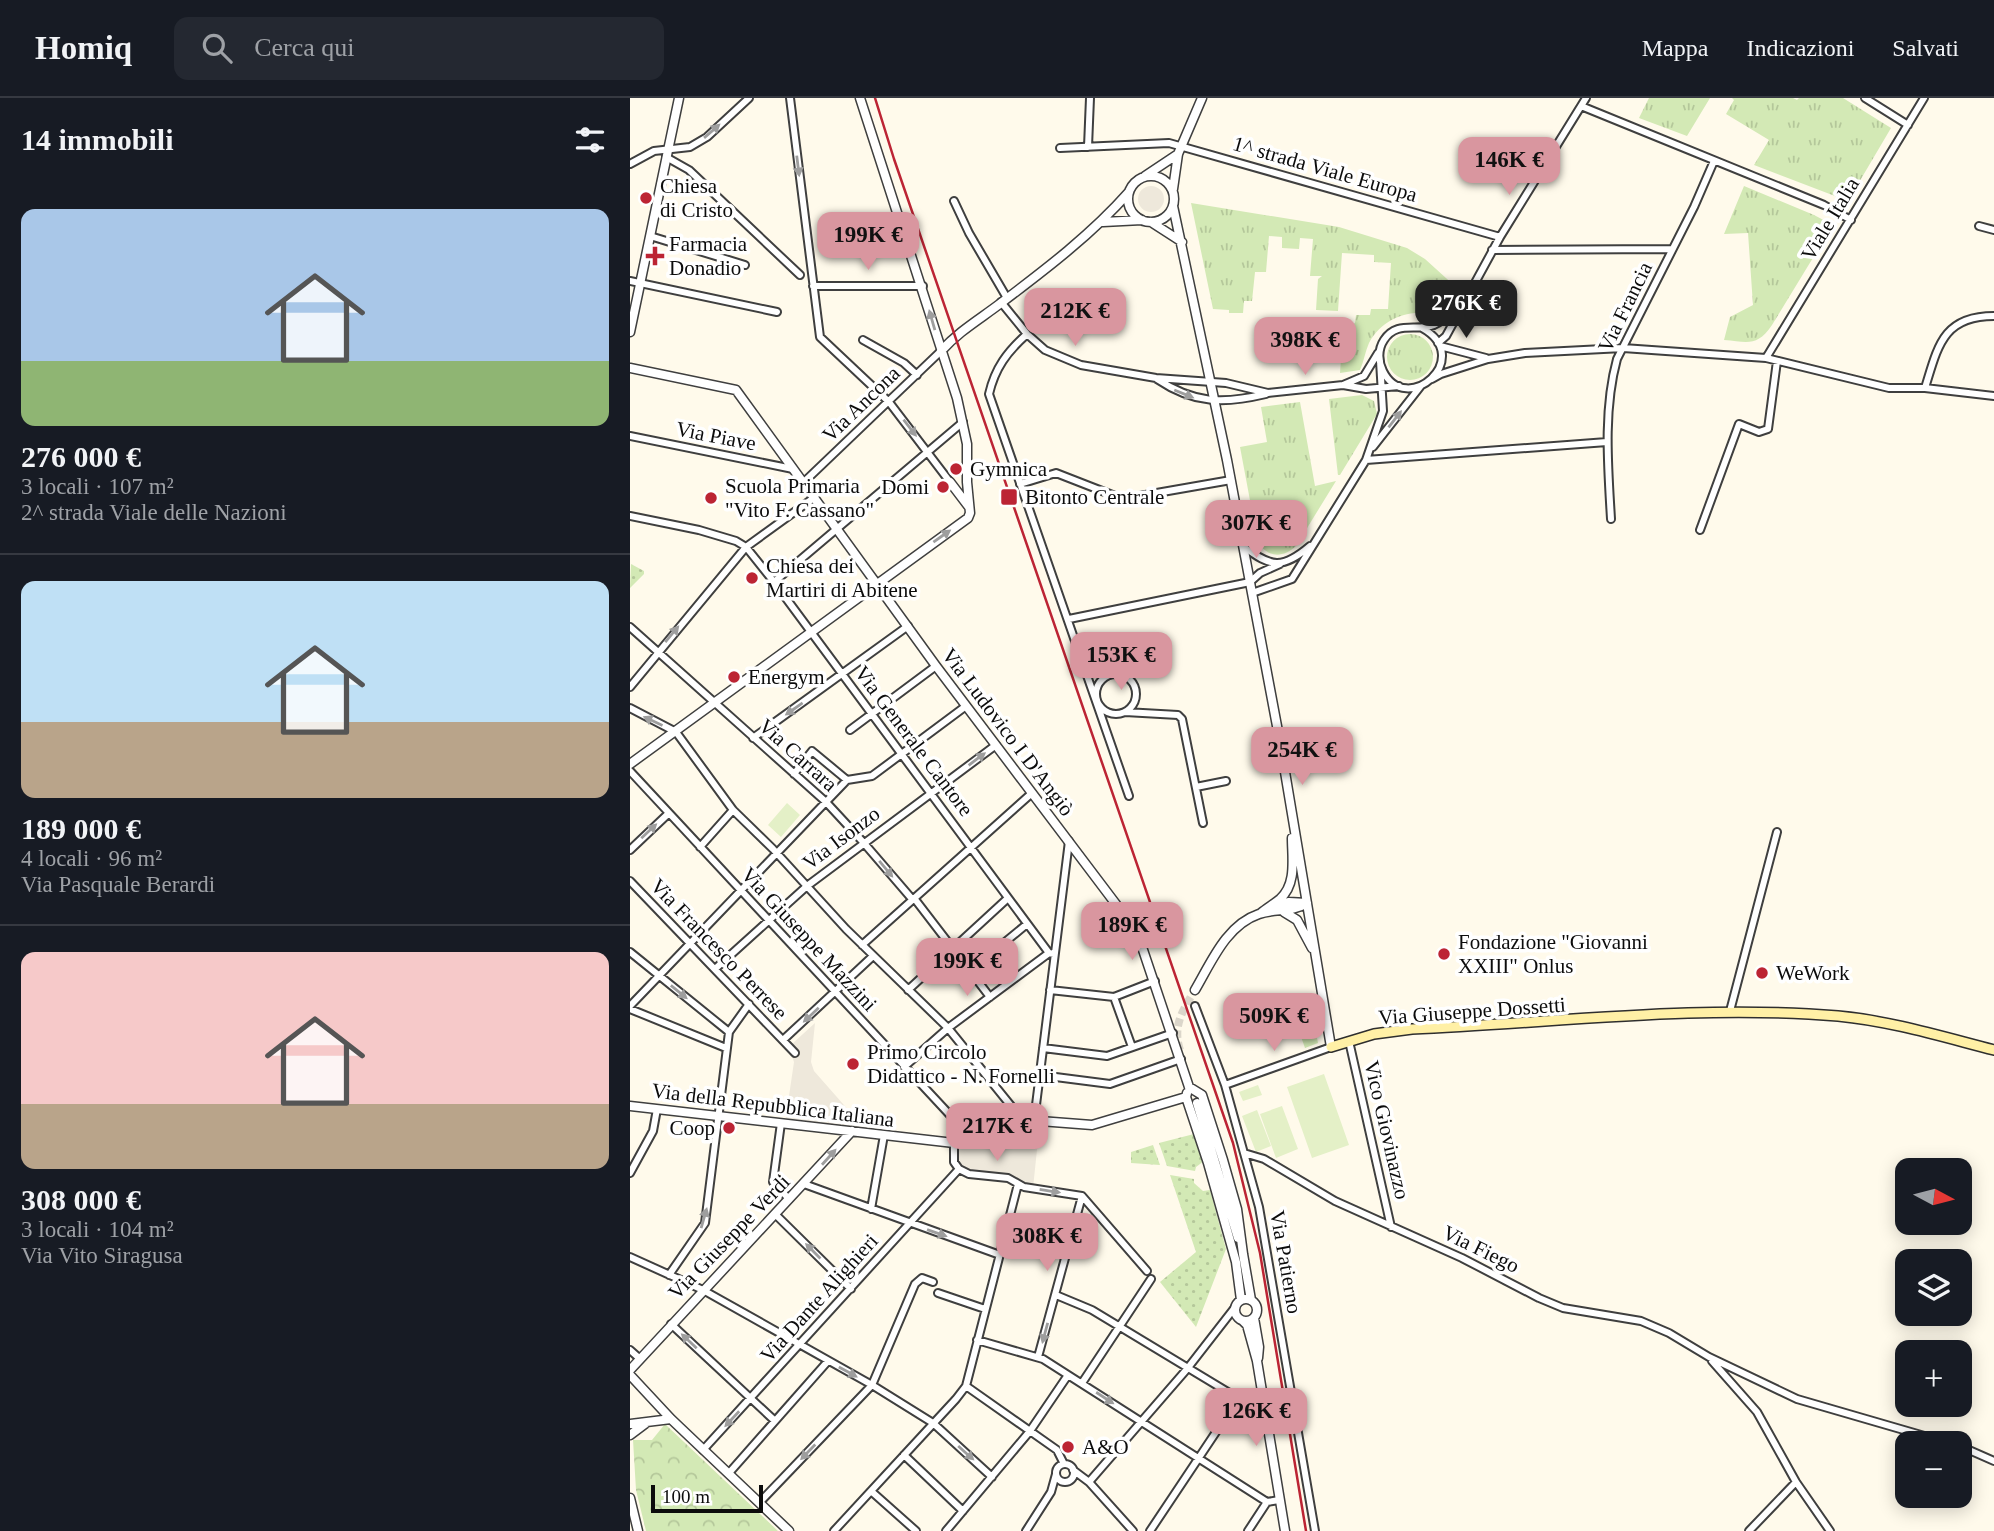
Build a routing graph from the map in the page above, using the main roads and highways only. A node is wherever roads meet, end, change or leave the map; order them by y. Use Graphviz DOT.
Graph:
graph roads {
  1 [pos="1331,1047"];
  2 [pos="1994,1050"];
  1 -- 2 [label="main road, Via Giuseppe Dossetti"];
}
